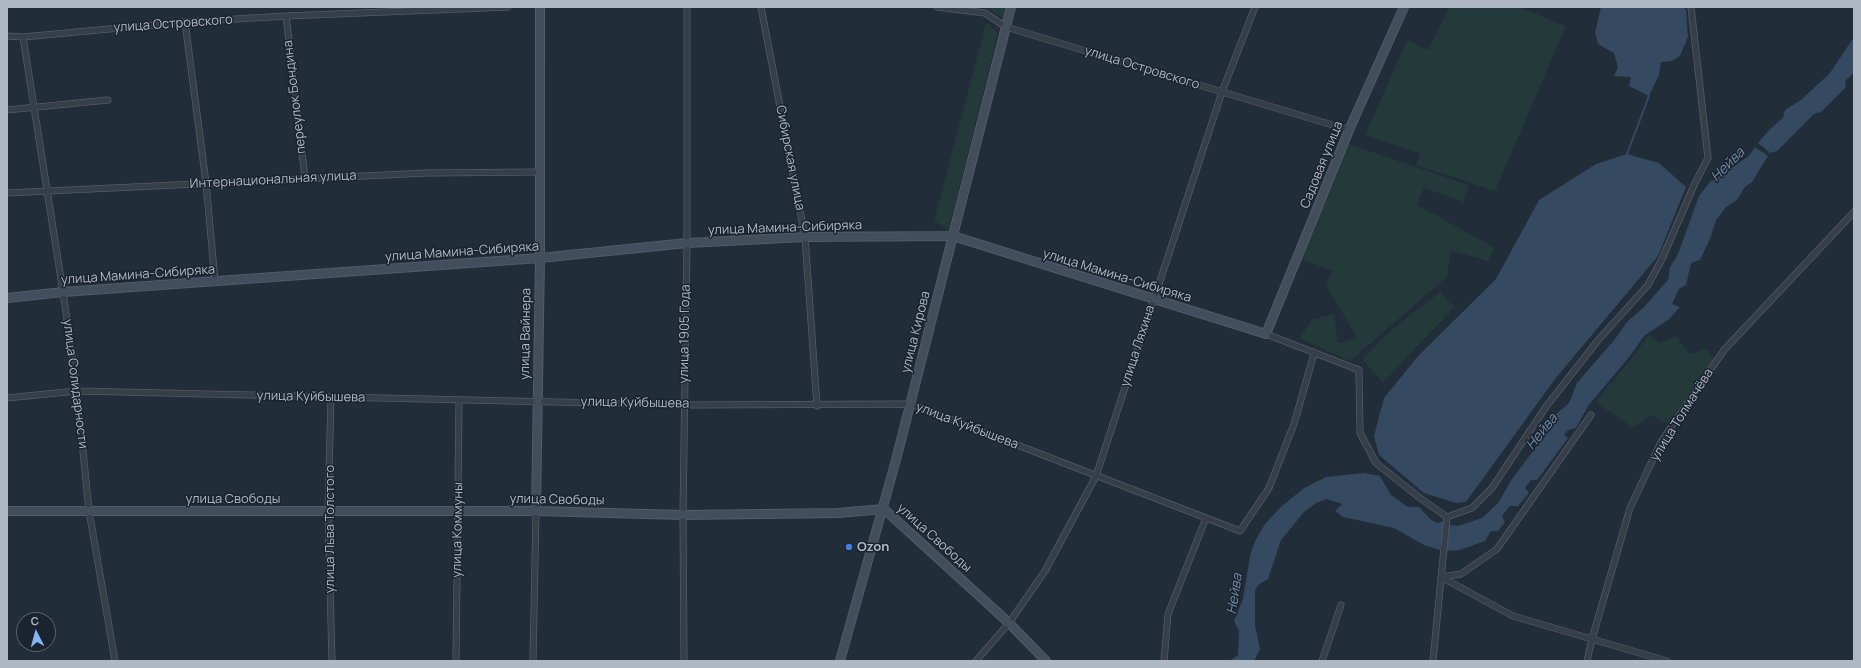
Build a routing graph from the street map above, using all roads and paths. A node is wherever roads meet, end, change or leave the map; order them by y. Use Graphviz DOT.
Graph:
graph roads {
  1 [pos="508,7"];
  2 [pos="540,7"];
  3 [pos="687,7"];
  4 [pos="761,7"];
  5 [pos="937,7"];
  6 [pos="1011,7"];
  7 [pos="1255,7"];
  8 [pos="1404,7"];
  9 [pos="1691,7"];
  10 [pos="286,16"];
  11 [pos="185,22"];
  12 [pos="1006,27"];
  13 [pos="7,36"];
  14 [pos="23,37"];
  15 [pos="1222,92"];
  16 [pos="108,100"];
  17 [pos="34,107"];
  18 [pos="7,110"];
  19 [pos="1349,130"];
  20 [pos="539,172"];
  21 [pos="305,178"];
  22 [pos="206,183"];
  23 [pos="46,190"];
  24 [pos="7,193"];
  25 [pos="1854,212"];
  26 [pos="953,236"];
  27 [pos="805,237"];
  28 [pos="687,243"];
  29 [pos="540,258"];
  30 [pos="215,281"];
  31 [pos="63,292"];
  32 [pos="7,298"];
  33 [pos="1153,300"];
  34 [pos="1266,334"];
  35 [pos="1314,354"];
  36 [pos="76,391"];
  37 [pos="331,397"];
  38 [pos="7,398"];
  39 [pos="459,400"];
  40 [pos="536,401"];
  41 [pos="910,404"];
  42 [pos="684,405"];
  43 [pos="817,406"];
  44 [pos="1591,414"];
  45 [pos="1096,476"];
  46 [pos="884,509"];
  47 [pos="7,511"];
  48 [pos="90,511"];
  49 [pos="328,511"];
  50 [pos="536,511"];
  51 [pos="458,512"];
  52 [pos="683,515"];
  53 [pos="1447,517"];
  54 [pos="1206,518"];
  55 [pos="1441,577"];
  56 [pos="1341,605"];
  57 [pos="1009,623"];
  58 [pos="1592,639"];
  59 [pos="116,661"];
  60 [pos="332,661"];
  61 [pos="456,661"];
  62 [pos="533,661"];
  63 [pos="684,661"];
  64 [pos="840,661"];
  65 [pos="976,661"];
  66 [pos="1046,661"];
  67 [pos="1164,661"];
  68 [pos="1322,661"];
  69 [pos="1433,661"];
  70 [pos="1587,661"];
  71 [pos="1667,661"];
  1 -- 10 [label="street, улица Островского"];
  2 -- 20 [label="street, улица Вайнера"];
  3 -- 28 [label="street, улица 1905 Года"];
  4 -- 27 [label="street, Сибирская улица"];
  5 -- 12 [label="street, улица Островского"];
  6 -- 12 [label="street, улица Кирова"];
  7 -- 15 [label="street, улица Ляхина"];
  8 -- 19 [label="street, Садовая улица"];
  9 -- 53 [label="street"];
  10 -- 11 [label="street, улица Островского"];
  10 -- 21 [label="street, переулок Бондина"];
  11 -- 14 [label="street, улица Островского"];
  11 -- 22 [label="street"];
  12 -- 15 [label="street, улица Островского"];
  12 -- 26 [label="street, улица Кирова"];
  13 -- 14 [label="street, улица Островского"];
  14 -- 17 [label="street, улица Солидарности"];
  15 -- 19 [label="street, улица Островского"];
  15 -- 33 [label="street, улица Ляхина"];
  16 -- 17 [label="street"];
  17 -- 18 [label="street"];
  17 -- 23 [label="street, улица Солидарности"];
  19 -- 34 [label="street, Садовая улица"];
  20 -- 21 [label="street, Интернациональная улица"];
  20 -- 29 [label="street, улица Вайнера"];
  21 -- 22 [label="street, Интернациональная улица"];
  22 -- 23 [label="street, Интернациональная улица"];
  22 -- 30 [label="street"];
  23 -- 24 [label="street, Интернациональная улица"];
  23 -- 31 [label="street, улица Солидарности"];
  25 -- 58 [label="street, улица Толмачёва"];
  26 -- 27 [label="street, улица Мамина-Сибиряка"];
  26 -- 33 [label="street, улица Мамина-Сибиряка"];
  26 -- 41 [label="street, улица Кирова"];
  27 -- 28 [label="street, улица Мамина-Сибиряка"];
  27 -- 43 [label="street, Сибирская улица"];
  28 -- 29 [label="street, улица Мамина-Сибиряка"];
  28 -- 42 [label="street, улица 1905 Года"];
  29 -- 30 [label="street, улица Мамина-Сибиряка"];
  29 -- 40 [label="street, улица Вайнера"];
  30 -- 31 [label="street, улица Мамина-Сибиряка"];
  31 -- 32 [label="street, улица Мамина-Сибиряка"];
  31 -- 36 [label="street, улица Солидарности"];
  33 -- 34 [label="street, улица Мамина-Сибиряка"];
  33 -- 45 [label="street, улица Ляхина"];
  34 -- 35 [label="street, улица Мамина-Сибиряка"];
  35 -- 53 [label="street, улица Мамина-Сибиряка"];
  35 -- 54 [label="street, улица Куйбышева"];
  36 -- 37 [label="street, улица Куйбышева"];
  36 -- 38 [label="street, улица Куйбышева"];
  36 -- 48 [label="street, улица Солидарности"];
  37 -- 39 [label="street, улица Куйбышева"];
  37 -- 49 [label="street, улица Льва Толстого"];
  39 -- 40 [label="street, улица Куйбышева"];
  39 -- 51 [label="street, улица Коммуны"];
  40 -- 42 [label="street, улица Куйбышева"];
  40 -- 50 [label="street, улица Вайнера"];
  41 -- 43 [label="street, улица Куйбышева"];
  41 -- 45 [label="street, улица Куйбышева"];
  41 -- 46 [label="street, улица Кирова"];
  42 -- 43 [label="street, улица Куйбышева"];
  42 -- 52 [label="street, улица 1905 Года"];
  44 -- 55 [label="street"];
  45 -- 54 [label="street, улица Куйбышева"];
  45 -- 57 [label="street, улица Ляхина"];
  46 -- 52 [label="street, улица Свободы"];
  46 -- 57 [label="street, улица Свободы"];
  46 -- 64 [label="street, улица Кирова"];
  47 -- 48 [label="street, улица Свободы"];
  48 -- 49 [label="street, улица Свободы"];
  48 -- 59 [label="street, улица Солидарности"];
  49 -- 51 [label="street, улица Свободы"];
  49 -- 60 [label="street, улица Льва Толстого"];
  50 -- 51 [label="street, улица Свободы"];
  50 -- 52 [label="street, улица Свободы"];
  50 -- 62 [label="street, улица Вайнера"];
  51 -- 61 [label="street, улица Коммуны"];
  52 -- 63 [label="street, улица 1905 Года"];
  53 -- 55 [label="street"];
  54 -- 67 [label="street"];
  55 -- 58 [label="street"];
  55 -- 69 [label="street"];
  56 -- 68 [label="street"];
  57 -- 65 [label="street, улица Ляхина"];
  57 -- 66 [label="street, улица Свободы"];
  58 -- 70 [label="street, улица Толмачёва"];
  58 -- 71 [label="street"];
}
